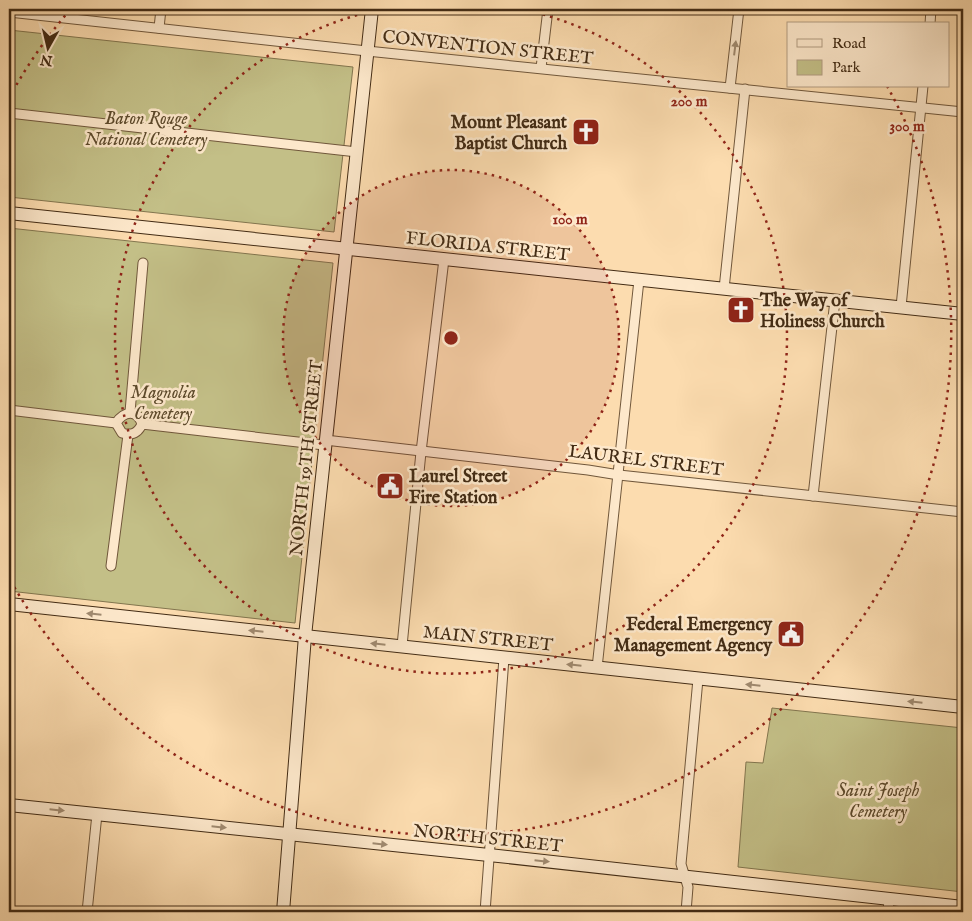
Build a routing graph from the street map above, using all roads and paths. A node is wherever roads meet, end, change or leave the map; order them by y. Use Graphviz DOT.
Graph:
graph roads {
  1 [pos="161,9"];
  2 [pos="372,9"];
  3 [pos="548,9"];
  4 [pos="739,9"];
  5 [pos="932,9"];
  6 [pos="9,12"];
  7 [pos="930,22"];
  8 [pos="159,28"];
  9 [pos="367,51"];
  10 [pos="541,68"];
  11 [pos="730,88"];
  12 [pos="923,88"];
  13 [pos="745,89"];
  14 [pos="921,107"];
  15 [pos="963,112"];
  16 [pos="9,113"];
  17 [pos="357,152"];
  18 [pos="9,212"];
  19 [pos="347,248"];
  20 [pos="444,259"];
  21 [pos="143,263"];
  22 [pos="639,280"];
  23 [pos="724,289"];
  24 [pos="835,300"];
  25 [pos="901,307"];
  26 [pos="963,314"];
  27 [pos="9,410"];
  28 [pos="130,412"];
  29 [pos="116,423"];
  30 [pos="142,424"];
  31 [pos="128,435"];
  32 [pos="324,442"];
  33 [pos="421,452"];
  34 [pos="618,475"];
  35 [pos="813,496"];
  36 [pos="963,512"];
  37 [pos="111,566"];
  38 [pos="9,604"];
  39 [pos="304,636"];
  40 [pos="402,646"];
  41 [pos="504,658"];
  42 [pos="597,668"];
  43 [pos="698,679"];
  44 [pos="963,707"];
  45 [pos="9,805"];
  46 [pos="97,814"];
  47 [pos="289,835"];
  48 [pos="489,855"];
  49 [pos="685,876"];
  50 [pos="888,906"];
  51 [pos="963,907"];
  52 [pos="86,912"];
  53 [pos="283,912"];
  54 [pos="485,912"];
  55 [pos="686,912"];
  1 -- 8 [label="street"];
  2 -- 9 [label="street, NORTH 19TH STREET"];
  3 -- 10 [label="street"];
  11 -- 4 [label="street, one-way"];
  5 -- 7 [label="street"];
  6 -- 8 [label="street, CONVENTION STREET"];
  8 -- 9 [label="street, CONVENTION STREET"];
  9 -- 10 [label="street, CONVENTION STREET"];
  9 -- 17 [label="street, NORTH 19TH STREET"];
  10 -- 11 [label="street, CONVENTION STREET"];
  11 -- 13 [label="street, CONVENTION STREET"];
  12 -- 14 [label="street"];
  13 -- 14 [label="street, CONVENTION STREET"];
  13 -- 23 [label="street"];
  14 -- 15 [label="street, CONVENTION STREET"];
  14 -- 25 [label="street"];
  16 -- 17 [label="street"];
  17 -- 19 [label="street, NORTH 19TH STREET"];
  18 -- 19 [label="street, FLORIDA STREET"];
  19 -- 20 [label="street, FLORIDA STREET"];
  19 -- 32 [label="street, NORTH 19TH STREET"];
  20 -- 22 [label="street, FLORIDA STREET"];
  20 -- 33 [label="street"];
  21 -- 28 [label="street"];
  22 -- 23 [label="street, FLORIDA STREET"];
  22 -- 34 [label="street"];
  23 -- 24 [label="street, FLORIDA STREET"];
  24 -- 25 [label="street, FLORIDA STREET"];
  24 -- 35 [label="street"];
  25 -- 26 [label="street, FLORIDA STREET"];
  27 -- 29 [label="street"];
  28 -- 29 [label="street"];
  28 -- 30 [label="street"];
  29 -- 31 [label="street"];
  30 -- 31 [label="street"];
  30 -- 32 [label="street, LAUREL STREET"];
  31 -- 37 [label="street"];
  32 -- 33 [label="street, LAUREL STREET"];
  32 -- 39 [label="street, NORTH 19TH STREET"];
  33 -- 34 [label="street, LAUREL STREET"];
  33 -- 40 [label="street"];
  34 -- 35 [label="street, LAUREL STREET"];
  34 -- 42 [label="street"];
  35 -- 36 [label="street, LAUREL STREET"];
  39 -- 38 [label="street, MAIN STREET, one-way"];
  40 -- 39 [label="street, MAIN STREET, one-way"];
  39 -- 47 [label="street, NORTH 19TH STREET"];
  40 -- 41 [label="street, MAIN STREET"];
  42 -- 41 [label="street, MAIN STREET, one-way"];
  41 -- 48 [label="street"];
  42 -- 43 [label="street, MAIN STREET"];
  44 -- 43 [label="street, MAIN STREET, one-way"];
  43 -- 49 [label="street"];
  45 -- 46 [label="street, NORTH STREET, one-way"];
  46 -- 47 [label="street, NORTH STREET, one-way"];
  46 -- 52 [label="street"];
  47 -- 48 [label="street, NORTH STREET, one-way"];
  47 -- 53 [label="street, NORTH 19TH STREET"];
  48 -- 49 [label="street, NORTH STREET, one-way"];
  48 -- 54 [label="street"];
  49 -- 50 [label="street, NORTH STREET"];
  49 -- 55 [label="street"];
  50 -- 51 [label="street, NORTH STREET"];
}
